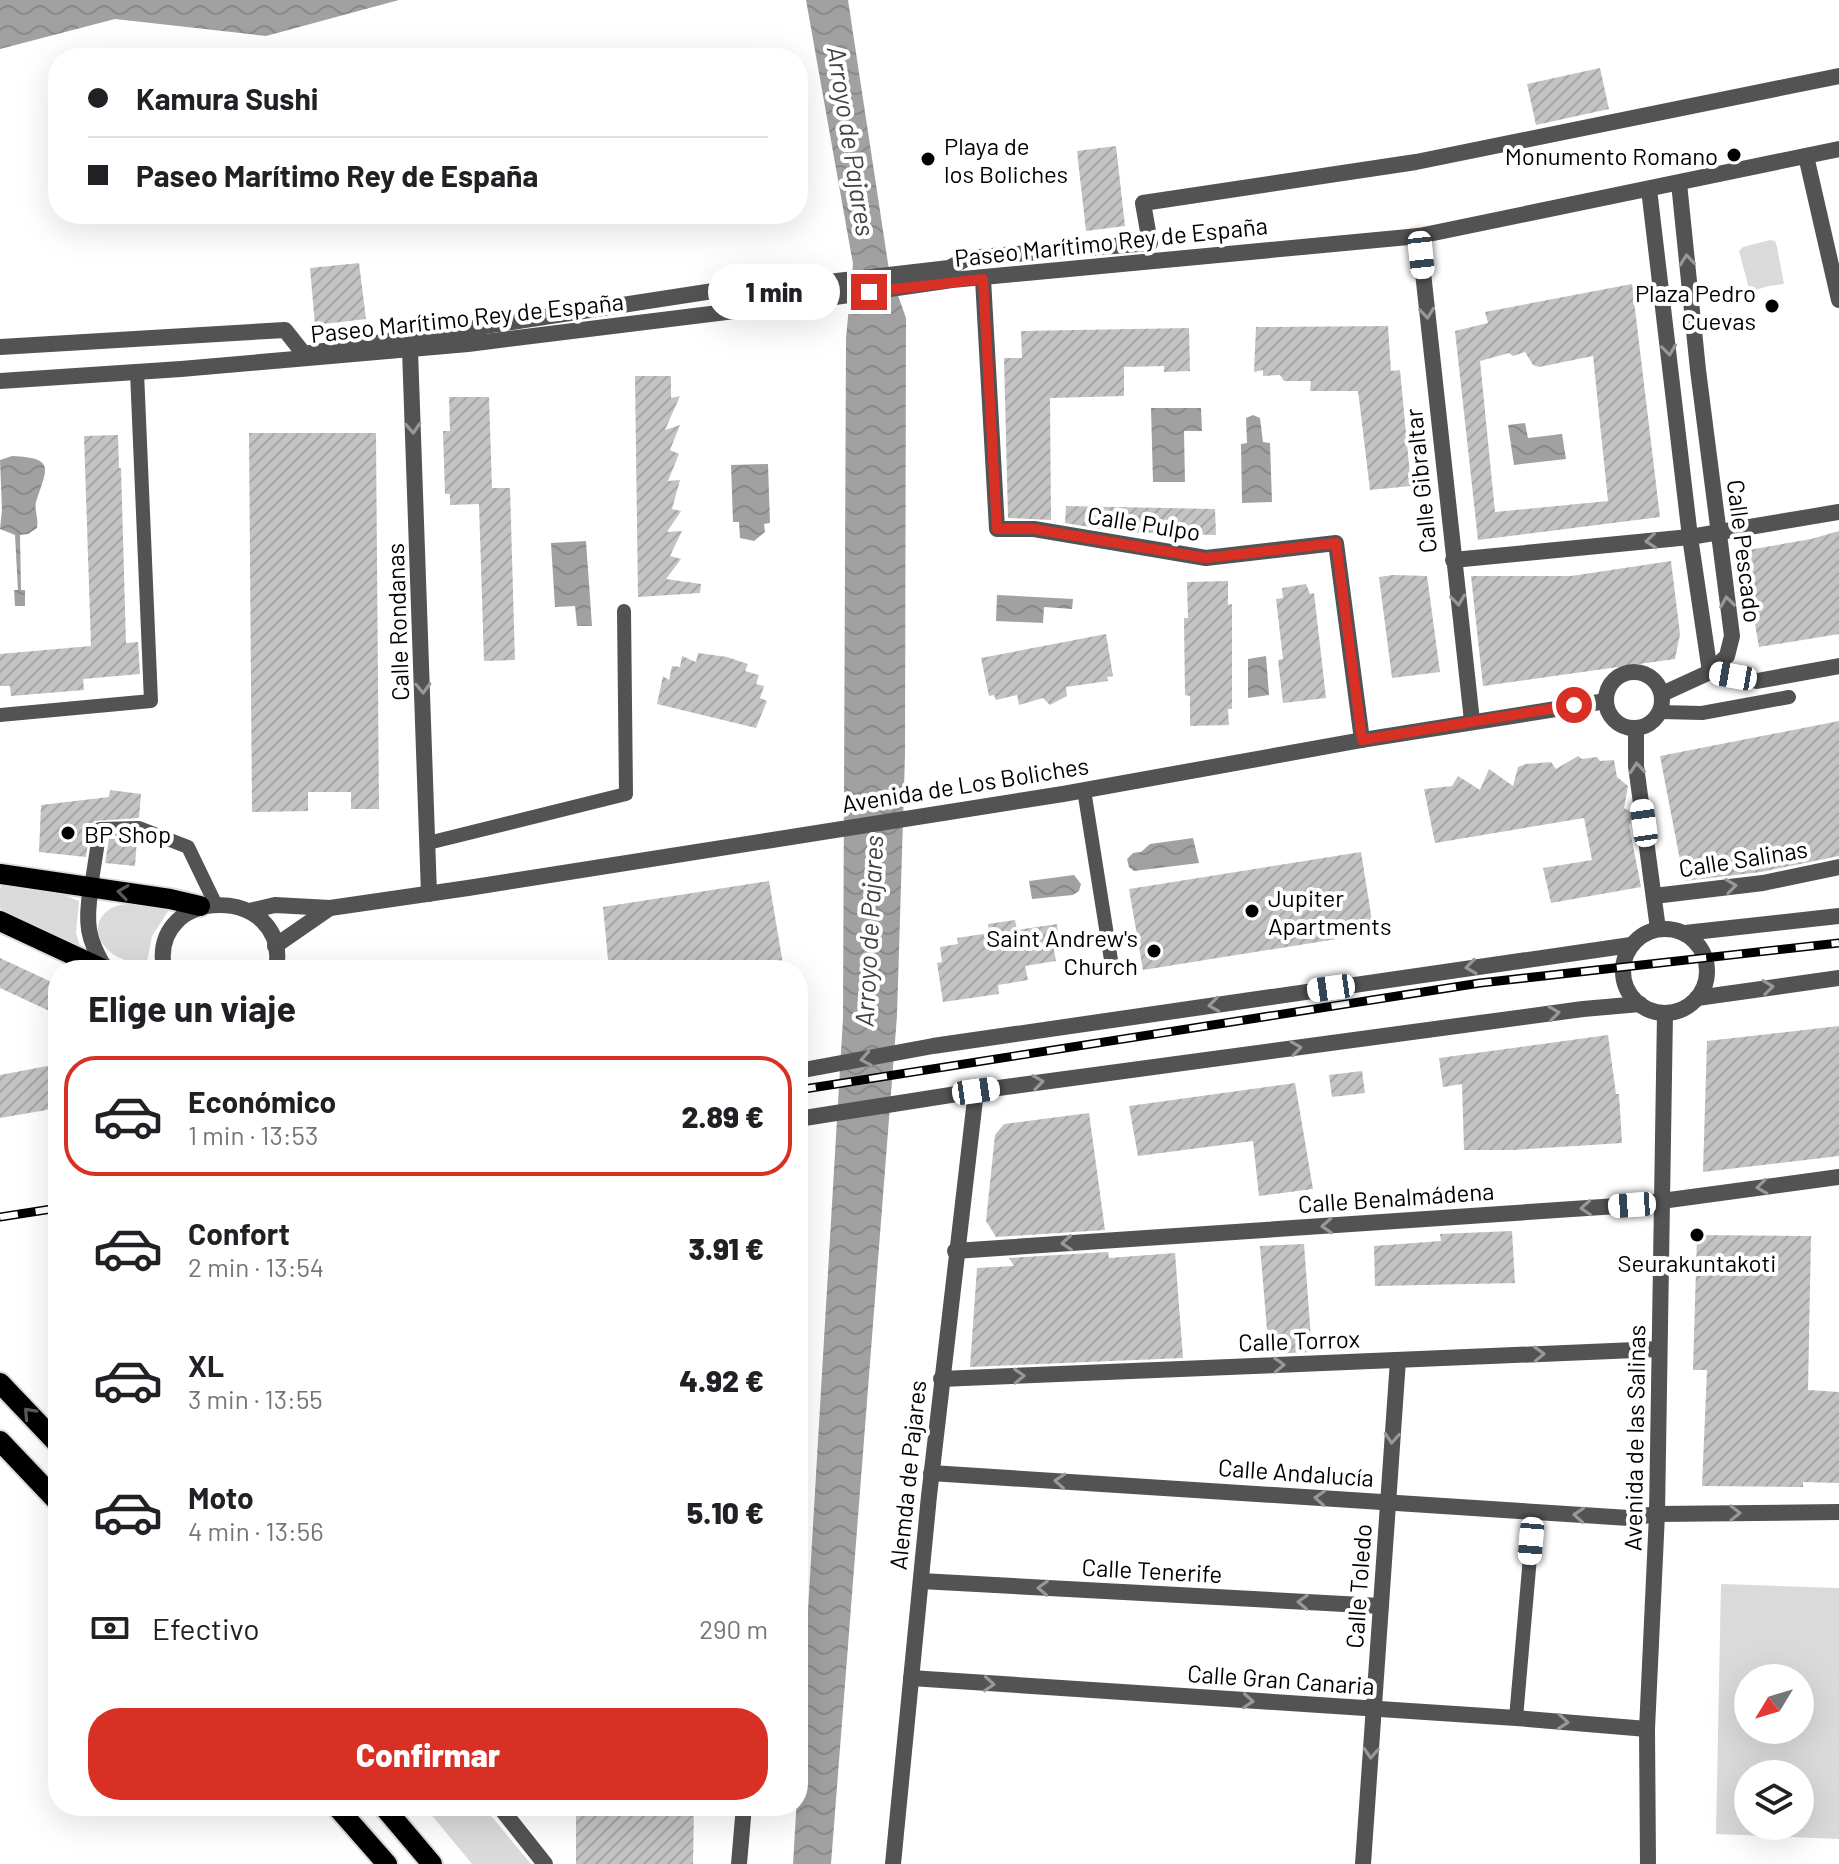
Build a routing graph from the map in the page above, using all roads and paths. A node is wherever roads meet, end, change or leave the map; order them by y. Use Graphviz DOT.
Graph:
graph roads {
  1 [pos="1839,76"];
  2 [pos="1839,149"];
  3 [pos="1806,156"];
  4 [pos="1679,183"];
  5 [pos="1649,189"];
  6 [pos="1419,236"];
  7 [pos="950,274"];
  8 [pos="983,279"];
  9 [pos="812,292"];
  10 [pos="1839,300"];
  11 [pos="0,347"];
  12 [pos="410,350"];
  13 [pos="137,372"];
  14 [pos="0,381"];
  15 [pos="1839,512"];
  16 [pos="1718,533"];
  17 [pos="1690,537"];
  18 [pos="1453,560"];
  19 [pos="624,611"];
  20 [pos="1839,666"];
  21 [pos="1710,672"];
  22 [pos="1662,694"];
  23 [pos="1789,697"];
  24 [pos="1606,701"];
  25 [pos="1660,712"];
  26 [pos="0,715"];
  27 [pos="1472,721"];
  28 [pos="1636,728"];
  29 [pos="1362,740"];
  30 [pos="1084,790"];
  31 [pos="428,843"];
  32 [pos="1839,867"];
  33 [pos="0,874"];
  34 [pos="91,887"];
  35 [pos="429,894"];
  36 [pos="1654,896"];
  37 [pos="207,905"];
  38 [pos="330,908"];
  39 [pos="249,911"];
  40 [pos="1839,916"];
  41 [pos="0,921"];
  42 [pos="1658,929"];
  43 [pos="1685,933"];
  44 [pos="1631,945"];
  45 [pos="275,946"];
  46 [pos="84,960"];
  47 [pos="99,960"];
  48 [pos="164,960"];
  49 [pos="276,960"];
  50 [pos="1111,960"];
  51 [pos="1839,978"];
  52 [pos="1697,998"];
  53 [pos="1640,1004"];
  54 [pos="1665,1013"];
  55 [pos="808,1069"];
  56 [pos="976,1091"];
  57 [pos="808,1117"];
  58 [pos="1839,1177"];
  59 [pos="1664,1200"];
  60 [pos="955,1251"];
  61 [pos="1659,1349"];
  62 [pos="1398,1360"];
  63 [pos="941,1379"];
  64 [pos="0,1383"];
  65 [pos="48,1433"];
  66 [pos="0,1441"];
  67 [pos="931,1473"];
  68 [pos="48,1491"];
  69 [pos="1388,1502"];
  70 [pos="1534,1511"];
  71 [pos="1839,1512"];
  72 [pos="1657,1514"];
  73 [pos="921,1581"];
  74 [pos="1381,1606"];
  75 [pos="911,1678"];
  76 [pos="1374,1710"];
  77 [pos="1516,1718"];
  78 [pos="1647,1729"];
  79 [pos="345,1816"];
  80 [pos="391,1816"];
  81 [pos="507,1816"];
  82 [pos="743,1816"];
  83 [pos="387,1864"];
  84 [pos="432,1864"];
  85 [pos="545,1864"];
  86 [pos="739,1864"];
  87 [pos="893,1864"];
  88 [pos="1363,1864"];
  89 [pos="1648,1864"];
  1 -- 7 [label="street"];
  2 -- 3 [label="street, Paseo Marítimo Rey de España"];
  3 -- 4 [label="street, Paseo Marítimo Rey de España"];
  3 -- 10 [label="street"];
  4 -- 5 [label="street, Paseo Marítimo Rey de España"];
  16 -- 4 [label="street, Calle Pescado, one-way"];
  5 -- 6 [label="street, Paseo Marítimo Rey de España"];
  5 -- 17 [label="street, one-way"];
  6 -- 8 [label="street, Paseo Marítimo Rey de España"];
  6 -- 18 [label="street, Calle Gibraltar, one-way"];
  7 -- 8 [label="street, Paseo Marítimo Rey de España"];
  7 -- 9 [label="street, Paseo Marítimo Rey de España"];
  8 -- 29 [label="street, Calle Pulpo"];
  9 -- 11 [label="street"];
  9 -- 12 [label="street, Paseo Marítimo Rey de España"];
  12 -- 13 [label="street, Paseo Marítimo Rey de España"];
  12 -- 31 [label="street, Calle Rondanas, one-way"];
  13 -- 14 [label="street, Paseo Marítimo Rey de España"];
  13 -- 26 [label="lane"];
  15 -- 16 [label="street"];
  16 -- 17 [label="street"];
  21 -- 16 [label="street, Calle Pescado, one-way"];
  17 -- 18 [label="street, one-way"];
  17 -- 21 [label="street"];
  18 -- 27 [label="street, Calle Gibraltar, one-way"];
  19 -- 31 [label="lane"];
  20 -- 21 [label="street"];
  21 -- 22 [label="street"];
  22 -- 24 [label="street"];
  22 -- 25 [label="street"];
  23 -- 25 [label="lane"];
  24 -- 27 [label="street, Avenida de Los Boliches"];
  24 -- 28 [label="street"];
  25 -- 28 [label="street"];
  27 -- 29 [label="street, Avenida de Los Boliches"];
  36 -- 28 [label="street, one-way"];
  29 -- 30 [label="street, Avenida de Los Boliches"];
  30 -- 35 [label="street, Avenida de Los Boliches"];
  30 -- 50 [label="lane"];
  31 -- 35 [label="street, Calle Rondanas"];
  36 -- 32 [label="street, Calle Salinas, one-way"];
  33 -- 34 [label="main road"];
  37 -- 34 [label="main road, one-way"];
  34 -- 37 [label="lane"];
  34 -- 47 [label="street"];
  35 -- 38 [label="street, Avenida de Los Boliches"];
  36 -- 42 [label="street"];
  37 -- 39 [label="street"];
  37 -- 48 [label="street"];
  38 -- 39 [label="street, Avenida de Los Boliches"];
  38 -- 45 [label="street, Avenida de Los Boliches"];
  39 -- 45 [label="street"];
  40 -- 43 [label="street"];
  41 -- 46 [label="main road"];
  42 -- 43 [label="street"];
  42 -- 44 [label="street"];
  43 -- 52 [label="street"];
  44 -- 53 [label="street"];
  44 -- 55 [label="street, one-way"];
  45 -- 49 [label="street"];
  52 -- 51 [label="street, one-way"];
  52 -- 54 [label="street"];
  53 -- 54 [label="street"];
  56 -- 53 [label="street, one-way"];
  54 -- 59 [label="street, Avenida de las Salinas"];
  56 -- 57 [label="street"];
  56 -- 60 [label="street, Alemda de Pajares"];
  58 -- 59 [label="street, Calle Benalmádena, one-way"];
  59 -- 60 [label="street, Calle Benalmádena, one-way"];
  59 -- 61 [label="street, Avenida de las Salinas"];
  60 -- 63 [label="street, Alemda de Pajares"];
  62 -- 61 [label="street, Calle Torrox, one-way"];
  61 -- 72 [label="street, Avenida de las Salinas"];
  63 -- 62 [label="street, Calle Torrox, one-way"];
  62 -- 69 [label="street, Calle Toledo, one-way"];
  63 -- 67 [label="street, Alemda de Pajares"];
  65 -- 64 [label="main road, one-way"];
  66 -- 68 [label="main road"];
  69 -- 67 [label="street, Calle Andalucía, one-way"];
  67 -- 73 [label="street, Alemda de Pajares"];
  69 -- 70 [label="street, Calle Andalucía"];
  69 -- 74 [label="street, Calle Toledo"];
  72 -- 70 [label="street, Calle Andalucía, one-way"];
  70 -- 77 [label="lane"];
  72 -- 71 [label="street, Calle Andalucía, one-way"];
  72 -- 78 [label="street, Avenida de las Salinas"];
  74 -- 73 [label="street, Calle Tenerife, one-way"];
  73 -- 75 [label="street, Alemda de Pajares"];
  74 -- 76 [label="street, Calle Toledo"];
  75 -- 76 [label="street, Calle Gran Canaria, one-way"];
  75 -- 87 [label="street, Alemda de Pajares"];
  76 -- 77 [label="street, Calle Gran Canaria"];
  76 -- 88 [label="street, Calle Toledo, one-way"];
  77 -- 78 [label="street, Calle Gran Canaria, one-way"];
  78 -- 89 [label="street, Avenida de las Salinas"];
  79 -- 83 [label="main road"];
  80 -- 84 [label="main road"];
  81 -- 85 [label="street"];
  82 -- 86 [label="street"];
}
